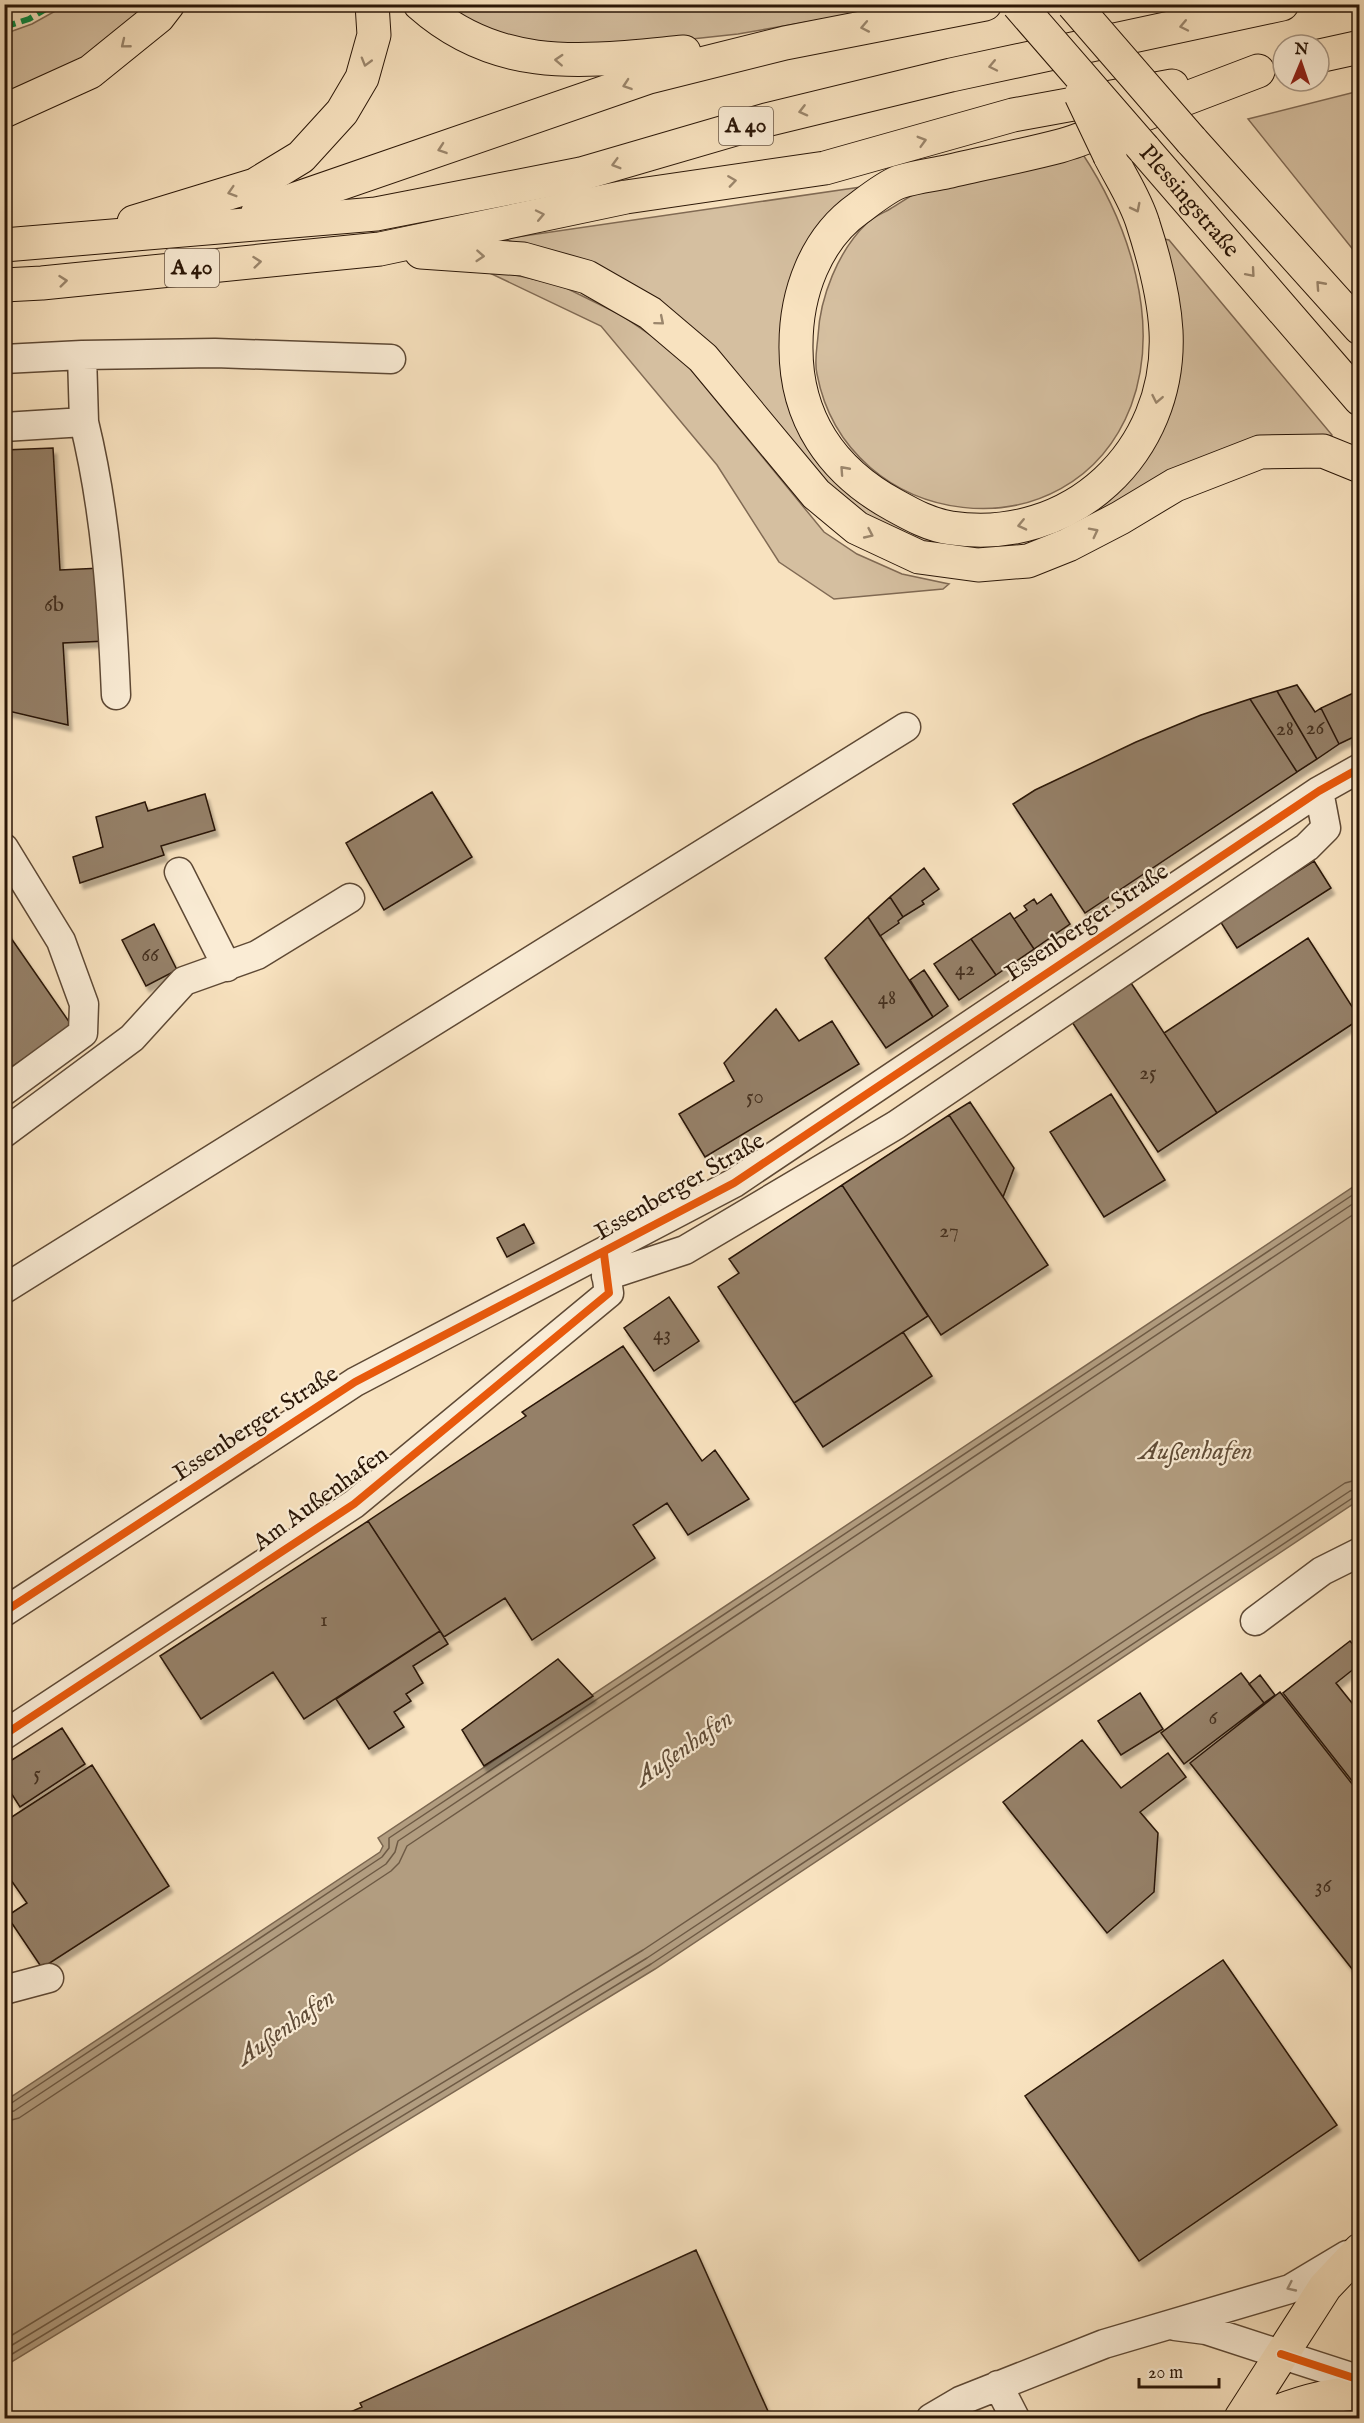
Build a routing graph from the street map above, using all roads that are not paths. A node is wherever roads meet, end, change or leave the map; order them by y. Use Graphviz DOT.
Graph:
graph roads {
  1 [pos="168,4"];
  2 [pos="372,4"];
  3 [pos="420,4"];
  4 [pos="985,4"];
  5 [pos="1018,4"];
  6 [pos="1073,4"];
  7 [pos="1282,4"];
  8 [pos="784,43"];
  9 [pos="1359,47"];
  10 [pos="1331,54"];
  11 [pos="1063,58"];
  12 [pos="1271,68"];
  13 [pos="4,111"];
  14 [pos="1099,132"];
  15 [pos="1099,132"];
  16 [pos="1099,132"];
  17 [pos="1099,132"];
  18 [pos="208,229"];
  19 [pos="78,239"];
  20 [pos="4,244"];
  21 [pos="380,249"];
  22 [pos="4,285"];
  23 [pos="1359,328"];
  24 [pos="76,355"];
  25 [pos="4,359"];
  26 [pos="391,359"];
  27 [pos="1359,399"];
  28 [pos="84,422"];
  29 [pos="4,426"];
  30 [pos="1359,466"];
  31 [pos="116,694"];
  32 [pos="906,728"];
  33 [pos="1359,768"];
  34 [pos="1320,791"];
  35 [pos="4,848"];
  36 [pos="179,872"];
  37 [pos="350,898"];
  38 [pos="227,967"];
  39 [pos="4,1091"];
  40 [pos="4,1133"];
  41 [pos="605,1265"];
  42 [pos="4,1289"];
  43 [pos="1359,1552"];
  44 [pos="4,1612"];
  45 [pos="1255,1621"];
  46 [pos="4,1735"];
  47 [pos="49,1978"];
  48 [pos="4,1990"];
  49 [pos="1359,2249"];
  50 [pos="1167,2325"];
  51 [pos="1281,2354"];
  52 [pos="1359,2380"];
  53 [pos="998,2385"];
  54 [pos="1359,2393"];
  55 [pos="931,2418"];
  56 [pos="1015,2418"];
  57 [pos="1241,2418"];
  58 [pos="1262,2418"];
  1 -- 13 [label="main road, one-way"];
  2 -- 19 [label="main road, one-way"];
  8 -- 3 [label="main road, one-way"];
  4 -- 8 [label="main road, one-way"];
  5 -- 11 [label="main road, Plessingstraße, bridge"];
  23 -- 6 [label="main road, Plessingstraße, one-way, bridge"];
  7 -- 18 [label="main road, A 40, one-way"];
  8 -- 18 [label="main road, one-way"];
  9 -- 10 [label="main road"];
  11 -- 14 [label="main road, one-way, bridge"];
  11 -- 27 [label="main road, Plessingstraße, one-way, bridge"];
  17 -- 12 [label="main road, one-way, bridge"];
  21 -- 12 [label="main road, A 40, one-way"];
  15 -- 16 [label="main road, one-way, bridge"];
  18 -- 19 [label="main road, A 40"];
  19 -- 20 [label="main road, A 40"];
  22 -- 21 [label="main road, A 40, one-way"];
  21 -- 30 [label="main road, one-way"];
  24 -- 25 [label="street"];
  24 -- 26 [label="street"];
  24 -- 28 [label="street"];
  28 -- 29 [label="street"];
  28 -- 31 [label="street"];
  32 -- 42 [label="street"];
  33 -- 34 [label="street, Essenberger Straße"];
  34 -- 41 [label="street, Essenberger Straße"];
  34 -- 41 [label="street"];
  35 -- 39 [label="street"];
  36 -- 38 [label="street"];
  37 -- 38 [label="street"];
  38 -- 40 [label="street"];
  41 -- 44 [label="street, Essenberger Straße"];
  41 -- 46 [label="street, Am Außenhafen"];
  43 -- 45 [label="street"];
  47 -- 48 [label="street"];
  49 -- 50 [label="street, one-way"];
  49 -- 51 [label="main road"];
  50 -- 51 [label="street"];
  50 -- 53 [label="street"];
  51 -- 52 [label="street"];
  51 -- 57 [label="main road"];
  53 -- 55 [label="street"];
  53 -- 56 [label="street"];
  54 -- 58 [label="main road"];
}
